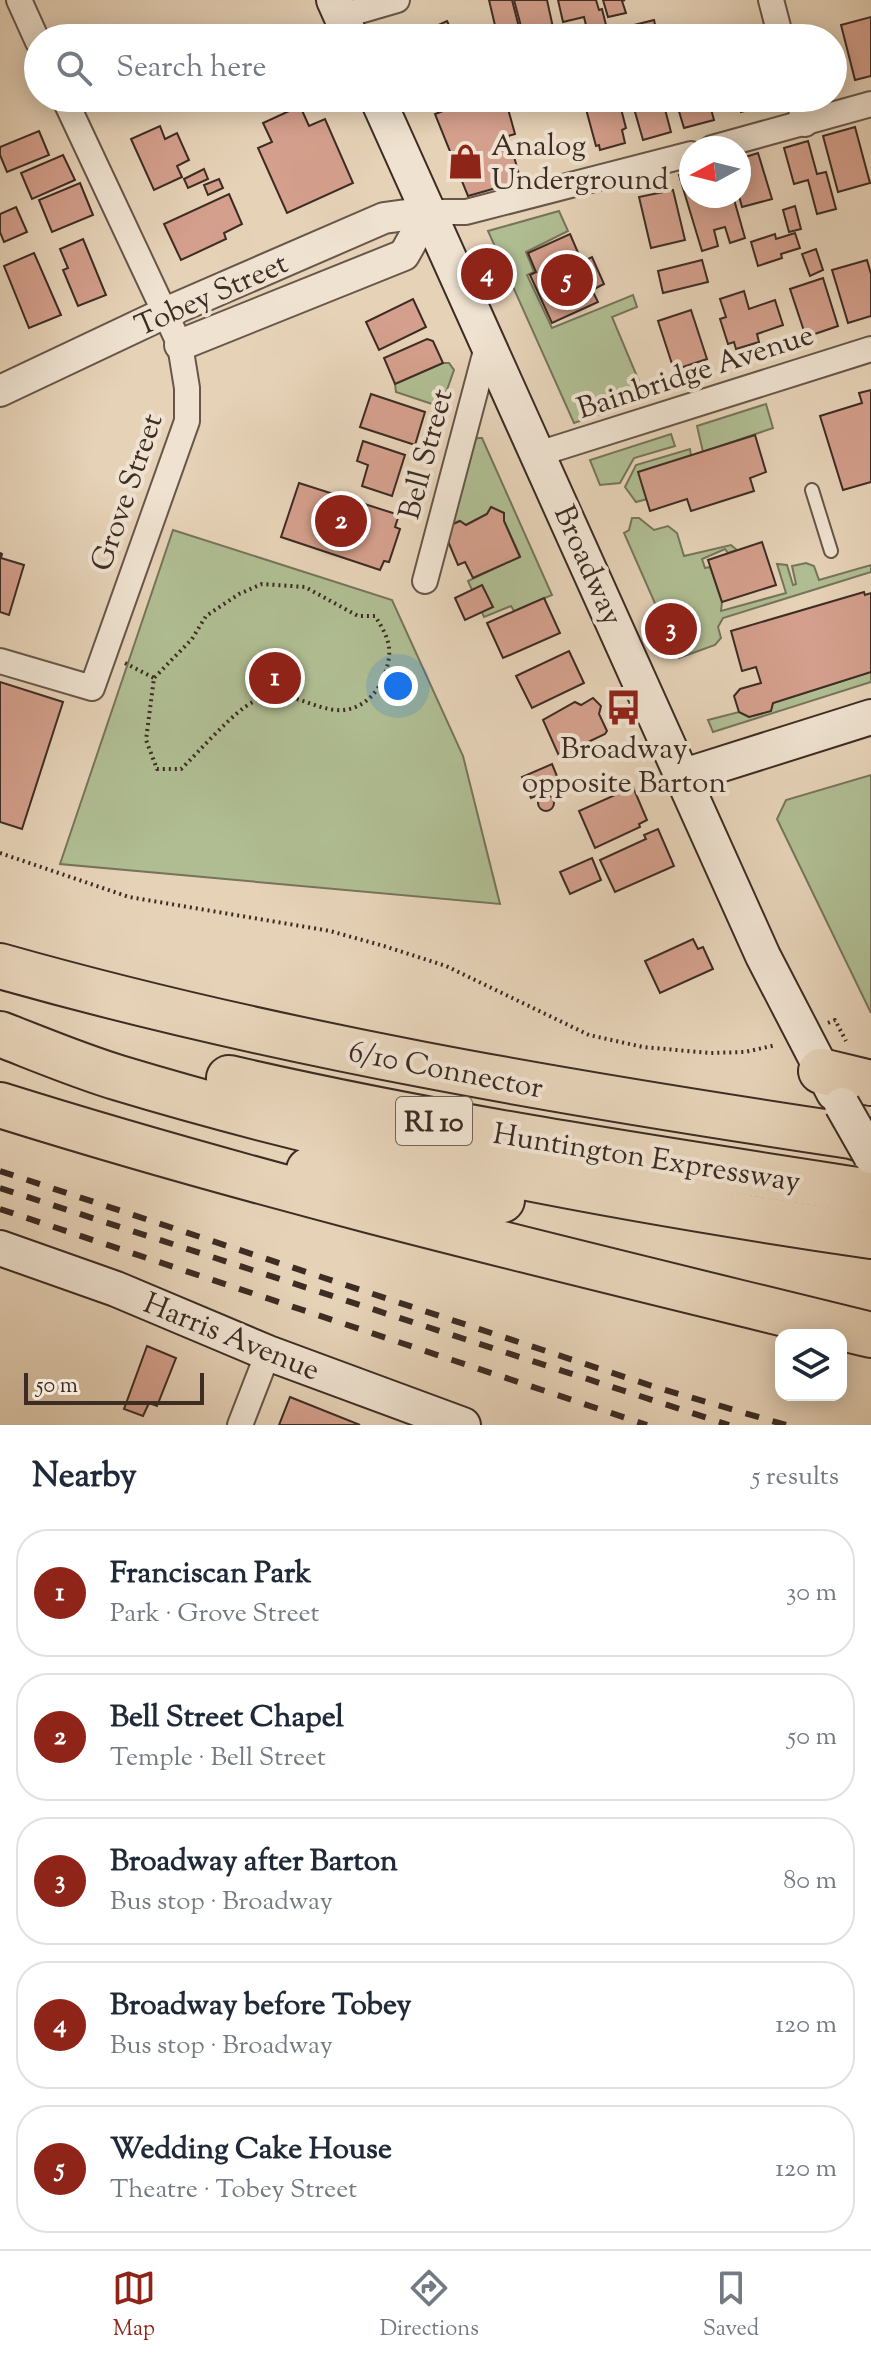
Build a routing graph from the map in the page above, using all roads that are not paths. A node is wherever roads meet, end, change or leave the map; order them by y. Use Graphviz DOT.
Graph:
graph roads {
  1 [pos="19,0"];
  2 [pos="397,0"];
  3 [pos="771,0"];
  4 [pos="342,18"];
  5 [pos="30,24"];
  6 [pos="777,24"];
  7 [pos="871,104"];
  8 [pos="847,111"];
  9 [pos="71,112"];
  10 [pos="383,112"];
  11 [pos="802,112"];
  12 [pos="845,112"];
  13 [pos="805,124"];
  14 [pos="751,138"];
  15 [pos="679,157"];
  16 [pos="428,212"];
  17 [pos="165,313"];
  18 [pos="488,343"];
  19 [pos="180,345"];
  20 [pos="871,349"];
  21 [pos="0,391"];
  22 [pos="538,454"];
  23 [pos="812,490"];
  24 [pos="831,551"];
  25 [pos="425,581"];
  26 [pos="0,661"];
  27 [pos="871,717"];
  28 [pos="684,776"];
  29 [pos="0,966"];
  30 [pos="0,1032"];
  31 [pos="0,1105"];
  32 [pos="855,1109"];
  33 [pos="94,1135"];
  34 [pos="871,1192"];
  35 [pos="862,1235"];
  36 [pos="0,1248"];
  37 [pos="871,1335"];
  38 [pos="268,1353"];
  39 [pos="240,1425"];
  40 [pos="463,1425"];
  1 -- 5 [label="street"];
  2 -- 4 [label="street"];
  3 -- 6 [label="street"];
  7 -- 8 [label="street"];
  9 -- 17 [label="street, Grove Street"];
  10 -- 16 [label="main road, Broadway"];
  11 -- 13 [label="street"];
  12 -- 13 [label="street"];
  13 -- 14 [label="street"];
  15 -- 16 [label="street, Tobey Street"];
  16 -- 17 [label="street, Tobey Street"];
  16 -- 18 [label="main road, Broadway"];
  16 -- 19 [label="street, Tobey Street"];
  17 -- 19 [label="street, Grove Street"];
  17 -- 21 [label="street, Tobey Street"];
  18 -- 22 [label="main road, Broadway"];
  18 -- 25 [label="street, Bell Street"];
  19 -- 26 [label="street, Grove Street"];
  20 -- 22 [label="street, Bainbridge Avenue"];
  22 -- 28 [label="main road, Broadway"];
  23 -- 24 [label="lane"];
  27 -- 28 [label="main road"];
  28 -- 32 [label="main road, Broadway"];
  29 -- 32 [label="highway, 6/10 Connector"];
  30 -- 34 [label="highway, Huntington Expressway / RI 10"];
  30 -- 35 [label="highway"];
  31 -- 33 [label="highway"];
  33 -- 35 [label="highway"];
  33 -- 37 [label="highway"];
  36 -- 38 [label="main road, Harris Avenue"];
  38 -- 39 [label="street"];
  38 -- 40 [label="main road, Harris Avenue"];
}
